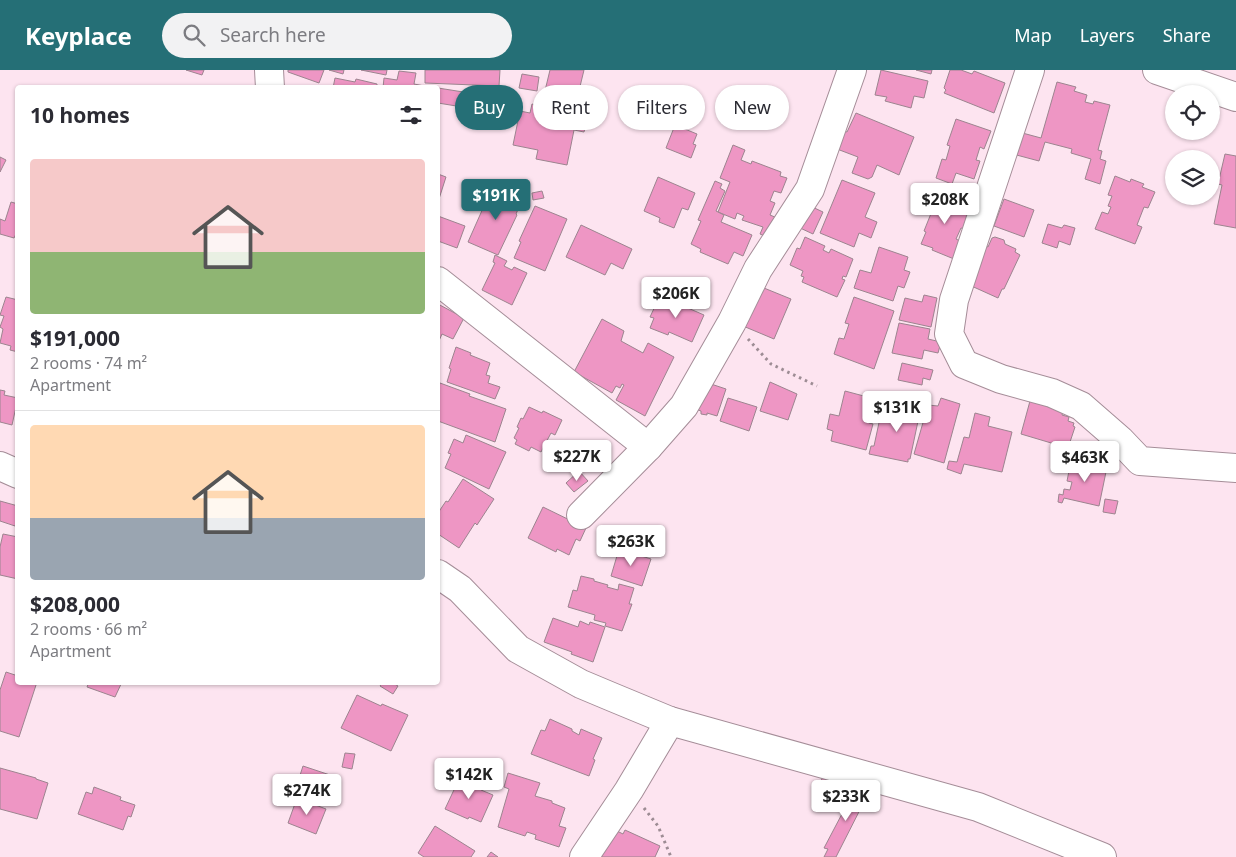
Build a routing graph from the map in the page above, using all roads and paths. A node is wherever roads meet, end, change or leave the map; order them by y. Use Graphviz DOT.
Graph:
graph roads {
  1 [pos="269,70"];
  2 [pos="852,70"];
  3 [pos="1030,70"];
  4 [pos="1157,70"];
  5 [pos="270,85"];
  6 [pos="1236,97"];
  7 [pos="440,283"];
  8 [pos="732,322"];
  9 [pos="817,386"];
  10 [pos="648,447"];
  11 [pos="0,466"];
  12 [pos="1236,468"];
  13 [pos="15,473"];
  14 [pos="581,515"];
  15 [pos="440,575"];
  16 [pos="670,721"];
  17 [pos="629,790"];
  18 [pos="584,857"];
  19 [pos="671,857"];
  20 [pos="1102,857"];
  1 -- 5 [label="street"];
  2 -- 8 [label="street"];
  3 -- 12 [label="street"];
  4 -- 6 [label="street"];
  7 -- 10 [label="street"];
  8 -- 9 [label="path"];
  8 -- 10 [label="street"];
  10 -- 14 [label="street"];
  11 -- 13 [label="street"];
  15 -- 16 [label="street"];
  16 -- 17 [label="street"];
  16 -- 20 [label="street"];
  17 -- 18 [label="street"];
  17 -- 19 [label="path"];
}
